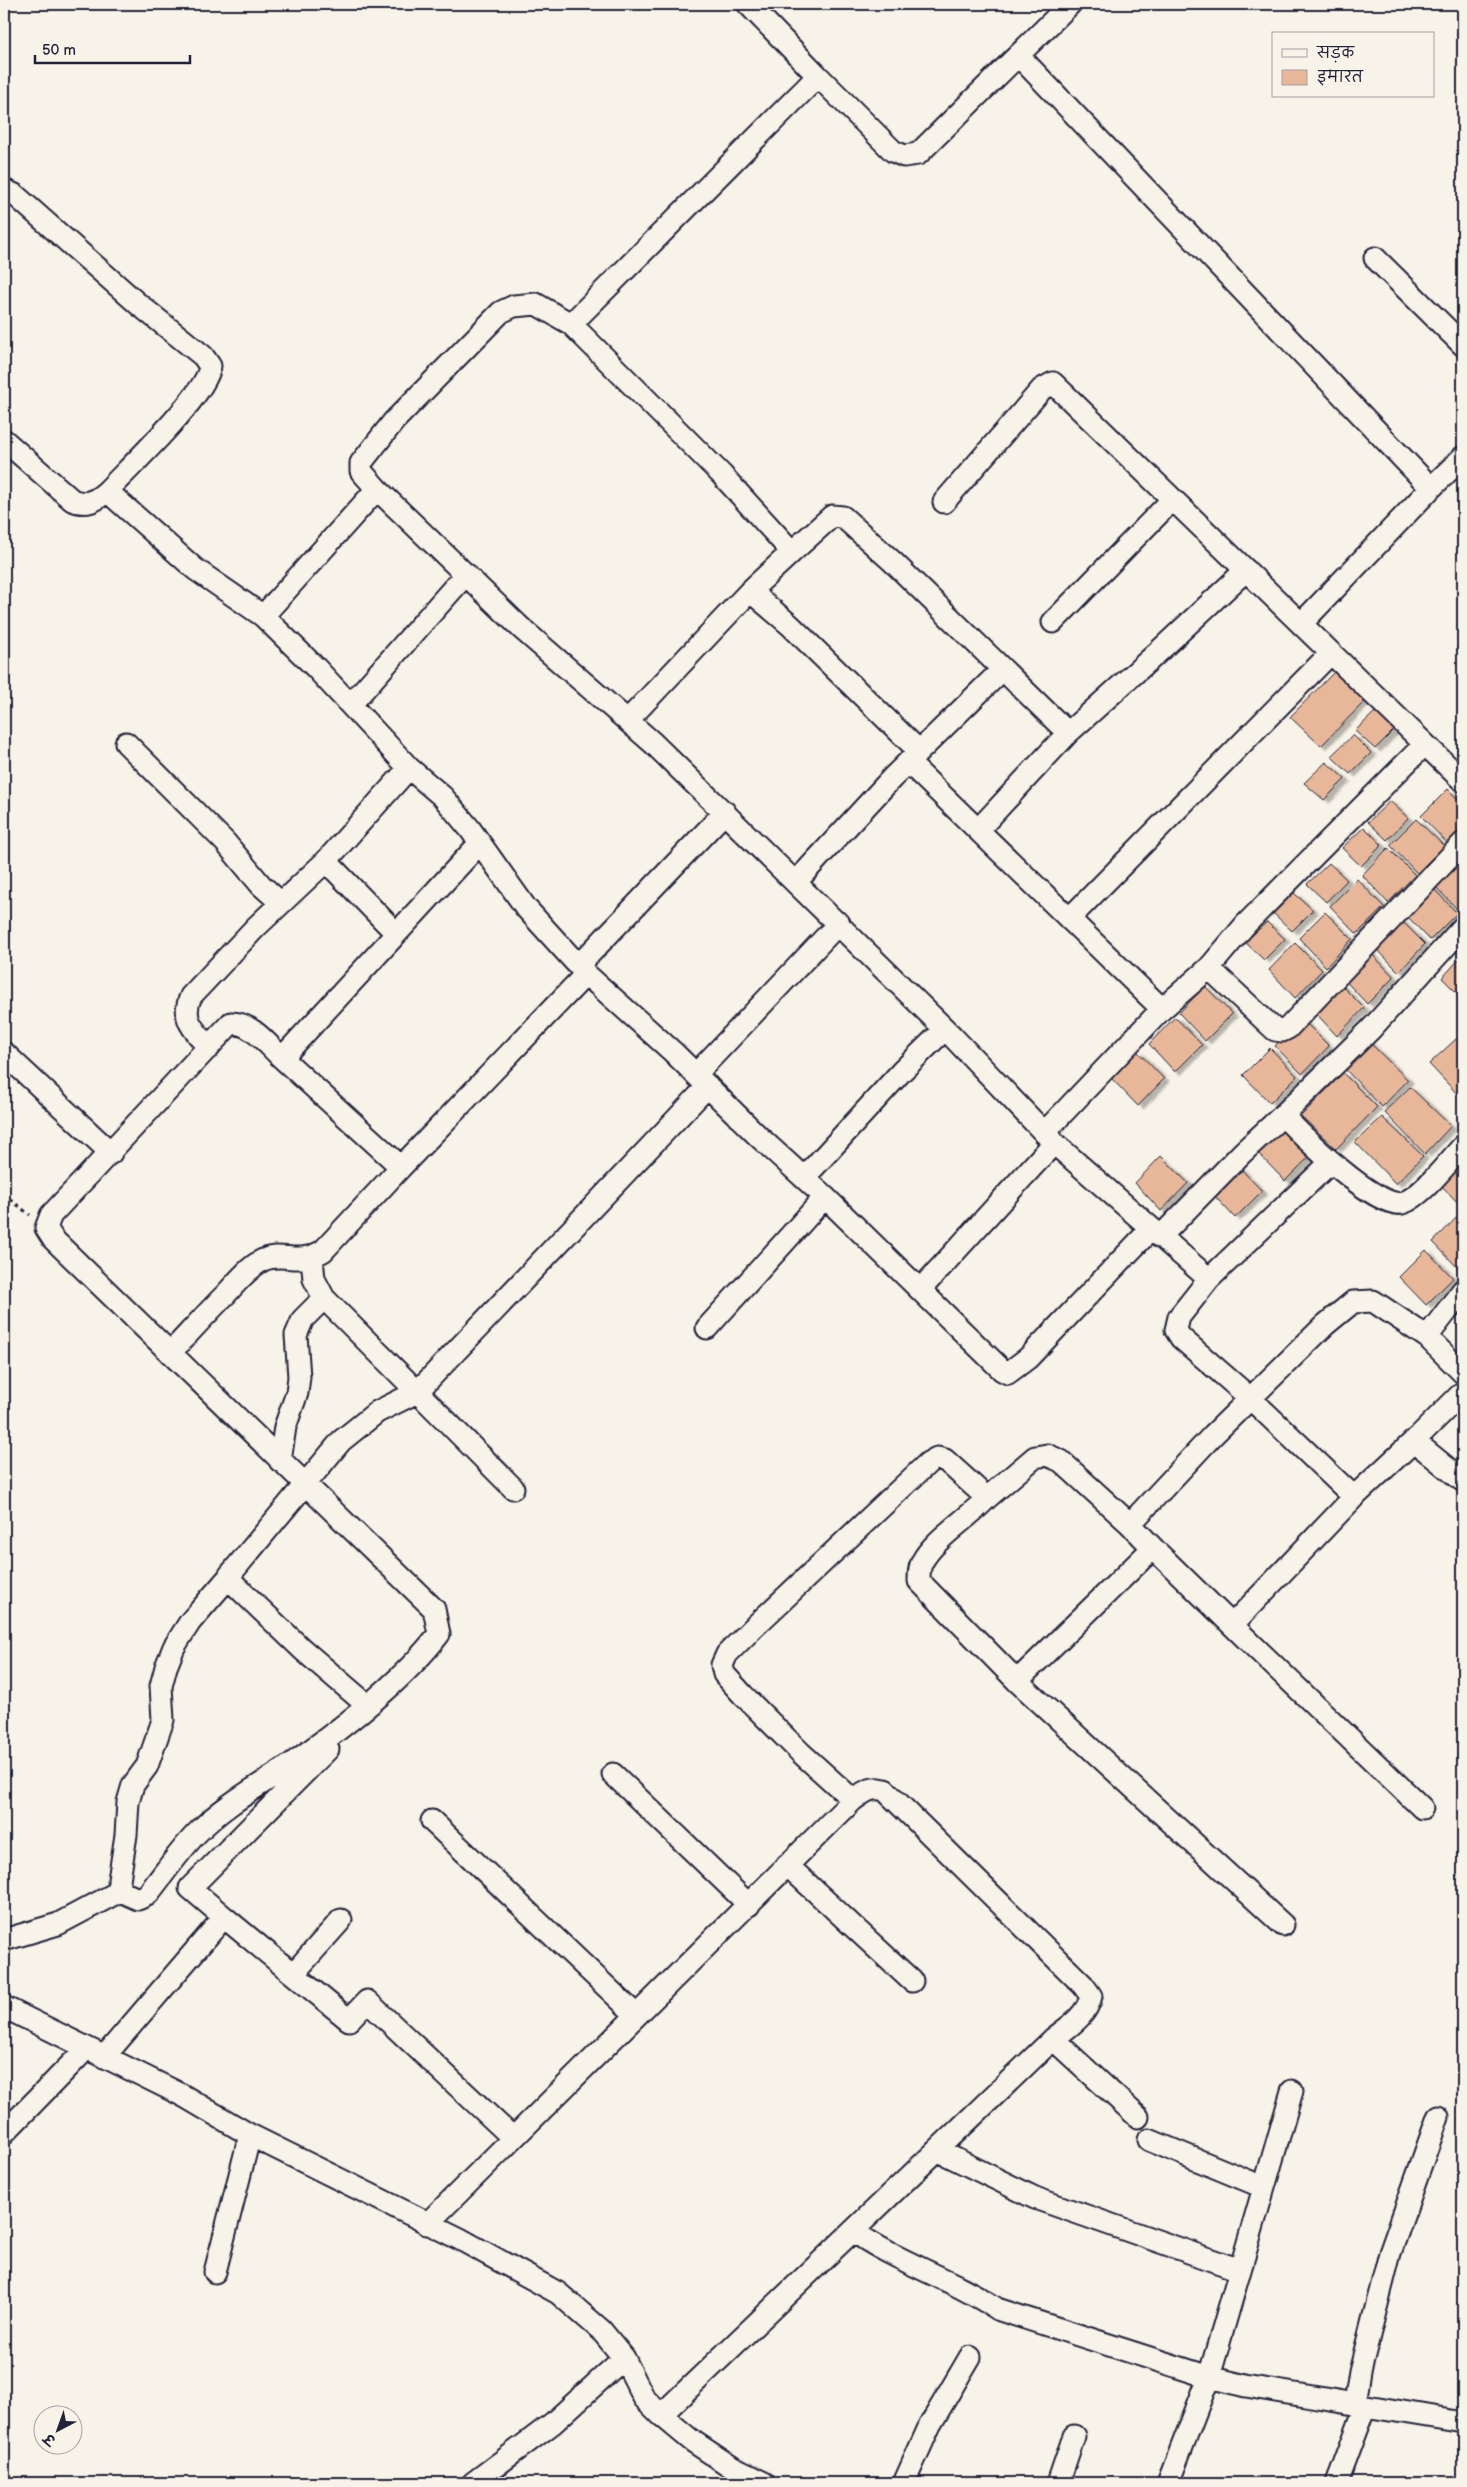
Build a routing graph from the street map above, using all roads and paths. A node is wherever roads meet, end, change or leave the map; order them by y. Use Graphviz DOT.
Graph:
graph roads {
  1 [pos="748,4"];
  2 [pos="1070,4"];
  3 [pos="1018,55"];
  4 [pos="818,76"];
  5 [pos="4,190"];
  6 [pos="1375,258"];
  7 [pos="571,324"];
  8 [pos="1463,345"];
  9 [pos="4,440"];
  10 [pos="1463,457"];
  11 [pos="1431,488"];
  12 [pos="378,489"];
  13 [pos="107,492"];
  14 [pos="1172,500"];
  15 [pos="944,502"];
  16 [pos="792,552"];
  17 [pos="1246,570"];
  18 [pos="466,574"];
  19 [pos="750,591"];
  20 [pos="263,616"];
  21 [pos="1053,622"];
  22 [pos="1301,624"];
  23 [pos="1331,653"];
  24 [pos="1002,670"];
  25 [pos="351,704"];
  26 [pos="628,720"];
  27 [pos="1068,733"];
  28 [pos="126,743"];
  29 [pos="1425,744"];
  30 [pos="914,757"];
  31 [pos="409,768"];
  32 [pos="1463,781"];
  33 [pos="724,812"];
  34 [pos="978,830"];
  35 [pos="1463,843"];
  36 [pos="479,844"];
  37 [pos="326,861"];
  38 [pos="796,882"];
  39 [pos="281,903"];
  40 [pos="1069,919"];
  41 [pos="839,923"];
  42 [pos="1463,927"];
  43 [pos="396,933"];
  44 [pos="1209,968"];
  45 [pos="582,969"];
  46 [pos="1162,1009"];
  47 [pos="945,1029"];
  48 [pos="209,1048"];
  49 [pos="4,1054"];
  50 [pos="282,1058"];
  51 [pos="702,1080"];
  52 [pos="1283,1115"];
  53 [pos="1049,1138"];
  54 [pos="1463,1146"];
  55 [pos="112,1153"];
  56 [pos="1331,1162"];
  57 [pos="402,1166"];
  58 [pos="804,1178"];
  59 [pos="4,1194"];
  60 [pos="825,1197"];
  61 [pos="46,1228"];
  62 [pos="1156,1233"];
  63 [pos="312,1258"];
  64 [pos="1208,1279"];
  65 [pos="920,1290"];
  66 [pos="1463,1290"];
  67 [pos="324,1298"];
  68 [pos="707,1328"];
  69 [pos="1427,1337"];
  70 [pos="170,1353"];
  71 [pos="1463,1373"];
  72 [pos="417,1392"];
  73 [pos="1463,1392"];
  74 [pos="1250,1398"];
  75 [pos="1414,1441"];
  76 [pos="280,1461"];
  77 [pos="1463,1481"];
  78 [pos="305,1485"];
  79 [pos="513,1488"];
  80 [pos="1354,1497"];
  81 [pos="987,1498"];
  82 [pos="1130,1524"];
  83 [pos="1153,1548"];
  84 [pos="228,1578"];
  85 [pos="1232,1625"];
  86 [pos="1017,1681"];
  87 [pos="367,1705"];
  88 [pos="336,1730"];
  89 [pos="613,1774"];
  90 [pos="853,1800"];
  91 [pos="1422,1808"];
  92 [pos="432,1821"];
  93 [pos="788,1865"];
  94 [pos="120,1891"];
  95 [pos="749,1906"];
  96 [pos="224,1917"];
  97 [pos="340,1920"];
  98 [pos="1283,1925"];
  99 [pos="4,1940"];
  100 [pos="294,1973"];
  101 [pos="912,1982"];
  102 [pos="4,2007"];
  103 [pos="636,2015"];
  104 [pos="1053,2039"];
  105 [pos="96,2053"];
  106 [pos="1292,2090"];
  107 [pos="1138,2117"];
  108 [pos="1438,2117"];
  109 [pos="4,2133"];
  110 [pos="250,2135"];
  111 [pos="513,2138"];
  112 [pos="1149,2140"];
  113 [pos="937,2150"];
  114 [pos="1263,2187"];
  115 [pos="427,2224"];
  116 [pos="854,2231"];
  117 [pos="1240,2270"];
  118 [pos="214,2272"];
  119 [pos="970,2357"];
  120 [pos="624,2358"];
  121 [pos="1209,2377"];
  122 [pos="1360,2405"];
  123 [pos="661,2415"];
  124 [pos="1463,2422"];
  125 [pos="1074,2436"];
  126 [pos="730,2476"];
  127 [pos="473,2483"];
  128 [pos="764,2483"];
  129 [pos="904,2483"];
  130 [pos="1058,2483"];
  131 [pos="1168,2483"];
  132 [pos="1337,2483"];
  1 -- 4 [label="street"];
  2 -- 3 [label="street"];
  3 -- 4 [label="street"];
  3 -- 11 [label="street"];
  4 -- 7 [label="street"];
  5 -- 13 [label="street"];
  6 -- 8 [label="street"];
  7 -- 12 [label="street"];
  7 -- 16 [label="street"];
  9 -- 13 [label="street"];
  10 -- 11 [label="street"];
  11 -- 22 [label="street"];
  12 -- 18 [label="street"];
  12 -- 20 [label="street"];
  13 -- 20 [label="street"];
  14 -- 15 [label="street"];
  14 -- 17 [label="street"];
  14 -- 21 [label="street"];
  16 -- 19 [label="street"];
  16 -- 24 [label="street"];
  17 -- 22 [label="street"];
  17 -- 27 [label="street"];
  18 -- 25 [label="street"];
  18 -- 26 [label="street"];
  19 -- 26 [label="street"];
  19 -- 30 [label="street"];
  20 -- 25 [label="street"];
  22 -- 23 [label="street"];
  23 -- 29 [label="street"];
  23 -- 40 [label="street"];
  24 -- 27 [label="street"];
  24 -- 30 [label="street"];
  25 -- 31 [label="street"];
  26 -- 33 [label="street"];
  27 -- 34 [label="street"];
  28 -- 39 [label="street"];
  29 -- 32 [label="street"];
  29 -- 44 [label="street"];
  30 -- 34 [label="street"];
  30 -- 38 [label="street"];
  31 -- 36 [label="street"];
  31 -- 37 [label="street"];
  33 -- 38 [label="street"];
  33 -- 45 [label="street"];
  34 -- 40 [label="street"];
  35 -- 44 [label="street"];
  36 -- 43 [label="street"];
  36 -- 45 [label="street"];
  37 -- 39 [label="street"];
  37 -- 43 [label="street"];
  38 -- 41 [label="street"];
  39 -- 48 [label="street"];
  40 -- 46 [label="street"];
  41 -- 47 [label="street"];
  41 -- 51 [label="street"];
  42 -- 52 [label="street"];
  43 -- 50 [label="street"];
  44 -- 46 [label="street"];
  45 -- 51 [label="street"];
  45 -- 57 [label="street"];
  46 -- 53 [label="street"];
  47 -- 53 [label="street"];
  47 -- 58 [label="street"];
  48 -- 50 [label="street"];
  48 -- 55 [label="street"];
  49 -- 55 [label="street"];
  50 -- 57 [label="street"];
  51 -- 58 [label="street"];
  51 -- 72 [label="street"];
  52 -- 56 [label="street"];
  52 -- 62 [label="street"];
  53 -- 62 [label="street"];
  53 -- 65 [label="street"];
  54 -- 56 [label="street"];
  55 -- 61 [label="street"];
  56 -- 64 [label="street"];
  57 -- 63 [label="street"];
  58 -- 60 [label="street"];
  59 -- 61 [label="path"];
  60 -- 65 [label="street"];
  60 -- 68 [label="street"];
  61 -- 70 [label="street"];
  62 -- 64 [label="street"];
  62 -- 65 [label="street"];
  63 -- 67 [label="street"];
  63 -- 70 [label="street"];
  64 -- 74 [label="street"];
  66 -- 69 [label="street"];
  67 -- 72 [label="street"];
  67 -- 76 [label="street"];
  69 -- 71 [label="street"];
  69 -- 74 [label="street"];
  70 -- 76 [label="street"];
  72 -- 78 [label="street"];
  72 -- 79 [label="street"];
  73 -- 75 [label="street"];
  74 -- 80 [label="street"];
  74 -- 82 [label="street"];
  75 -- 77 [label="street"];
  75 -- 80 [label="street"];
  76 -- 78 [label="street"];
  78 -- 84 [label="street"];
  78 -- 87 [label="street"];
  80 -- 85 [label="street"];
  81 -- 82 [label="street"];
  81 -- 86 [label="street"];
  81 -- 90 [label="street"];
  82 -- 83 [label="street"];
  83 -- 85 [label="street"];
  83 -- 86 [label="street"];
  84 -- 87 [label="street"];
  84 -- 94 [label="street"];
  85 -- 91 [label="street"];
  86 -- 98 [label="street"];
  87 -- 88 [label="street"];
  88 -- 94 [label="street"];
  88 -- 96 [label="street"];
  89 -- 95 [label="street"];
  90 -- 93 [label="street"];
  90 -- 104 [label="street"];
  92 -- 103 [label="street"];
  93 -- 95 [label="street"];
  93 -- 101 [label="street"];
  94 -- 99 [label="street"];
  95 -- 103 [label="street"];
  96 -- 100 [label="street"];
  96 -- 105 [label="street"];
  97 -- 100 [label="street"];
  100 -- 111 [label="street"];
  102 -- 105 [label="street"];
  103 -- 111 [label="street"];
  104 -- 107 [label="street"];
  104 -- 113 [label="street"];
  105 -- 109 [label="street"];
  105 -- 110 [label="street"];
  106 -- 114 [label="street"];
  108 -- 122 [label="street"];
  110 -- 115 [label="street"];
  110 -- 118 [label="street"];
  111 -- 115 [label="street"];
  112 -- 114 [label="street"];
  113 -- 116 [label="street"];
  113 -- 117 [label="street"];
  114 -- 117 [label="street"];
  115 -- 120 [label="street"];
  116 -- 121 [label="street"];
  116 -- 123 [label="street"];
  117 -- 121 [label="street"];
  119 -- 129 [label="street"];
  120 -- 123 [label="street"];
  120 -- 127 [label="street"];
  121 -- 122 [label="street"];
  121 -- 131 [label="street"];
  122 -- 124 [label="street"];
  122 -- 132 [label="street"];
  123 -- 126 [label="street"];
  125 -- 130 [label="street"];
  126 -- 128 [label="street"];
}
